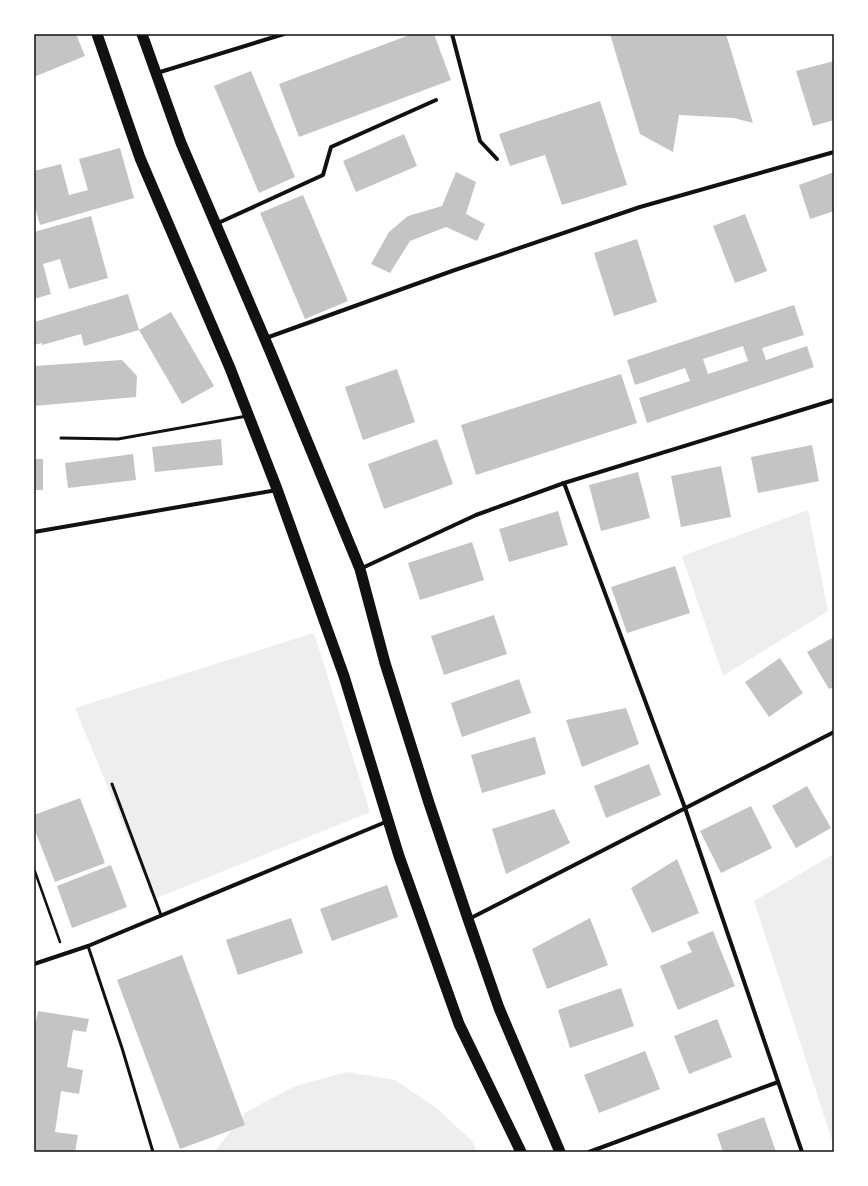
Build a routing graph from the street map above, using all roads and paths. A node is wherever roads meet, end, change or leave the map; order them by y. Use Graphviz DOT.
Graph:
graph roads {
  1 [pos="97,34"];
  2 [pos="142,34"];
  3 [pos="284,34"];
  4 [pos="452,34"];
  5 [pos="156,74"];
  6 [pos="436,100"];
  7 [pos="834,152"];
  8 [pos="497,159"];
  9 [pos="216,224"];
  10 [pos="264,338"];
  11 [pos="834,400"];
  12 [pos="249,416"];
  13 [pos="61,438"];
  14 [pos="564,482"];
  15 [pos="277,490"];
  16 [pos="34,532"];
  17 [pos="360,569"];
  18 [pos="834,732"];
  19 [pos="112,784"];
  20 [pos="685,808"];
  21 [pos="388,821"];
  22 [pos="34,869"];
  23 [pos="161,915"];
  24 [pos="468,919"];
  25 [pos="88,946"];
  26 [pos="65,954"];
  27 [pos="34,964"];
  28 [pos="778,1082"];
  29 [pos="153,1152"];
  30 [pos="521,1152"];
  31 [pos="560,1152"];
  32 [pos="589,1152"];
  33 [pos="802,1152"];
  1 -- 12 [label="highway"];
  2 -- 5 [label="highway"];
  3 -- 5 [label="street"];
  4 -- 8 [label="street"];
  5 -- 9 [label="highway"];
  6 -- 9 [label="street"];
  7 -- 10 [label="street"];
  9 -- 10 [label="highway"];
  10 -- 17 [label="highway"];
  11 -- 14 [label="street"];
  12 -- 13 [label="lane"];
  12 -- 15 [label="highway"];
  14 -- 17 [label="street"];
  14 -- 20 [label="street"];
  15 -- 16 [label="street"];
  15 -- 21 [label="highway"];
  17 -- 24 [label="highway"];
  18 -- 20 [label="street"];
  19 -- 23 [label="lane"];
  20 -- 24 [label="street"];
  20 -- 28 [label="street"];
  21 -- 23 [label="street"];
  21 -- 30 [label="highway"];
  22 -- 26 [label="path"];
  23 -- 25 [label="street"];
  24 -- 31 [label="highway"];
  25 -- 26 [label="street"];
  25 -- 29 [label="lane"];
  26 -- 27 [label="street"];
  28 -- 32 [label="street"];
  28 -- 33 [label="street"];
}
